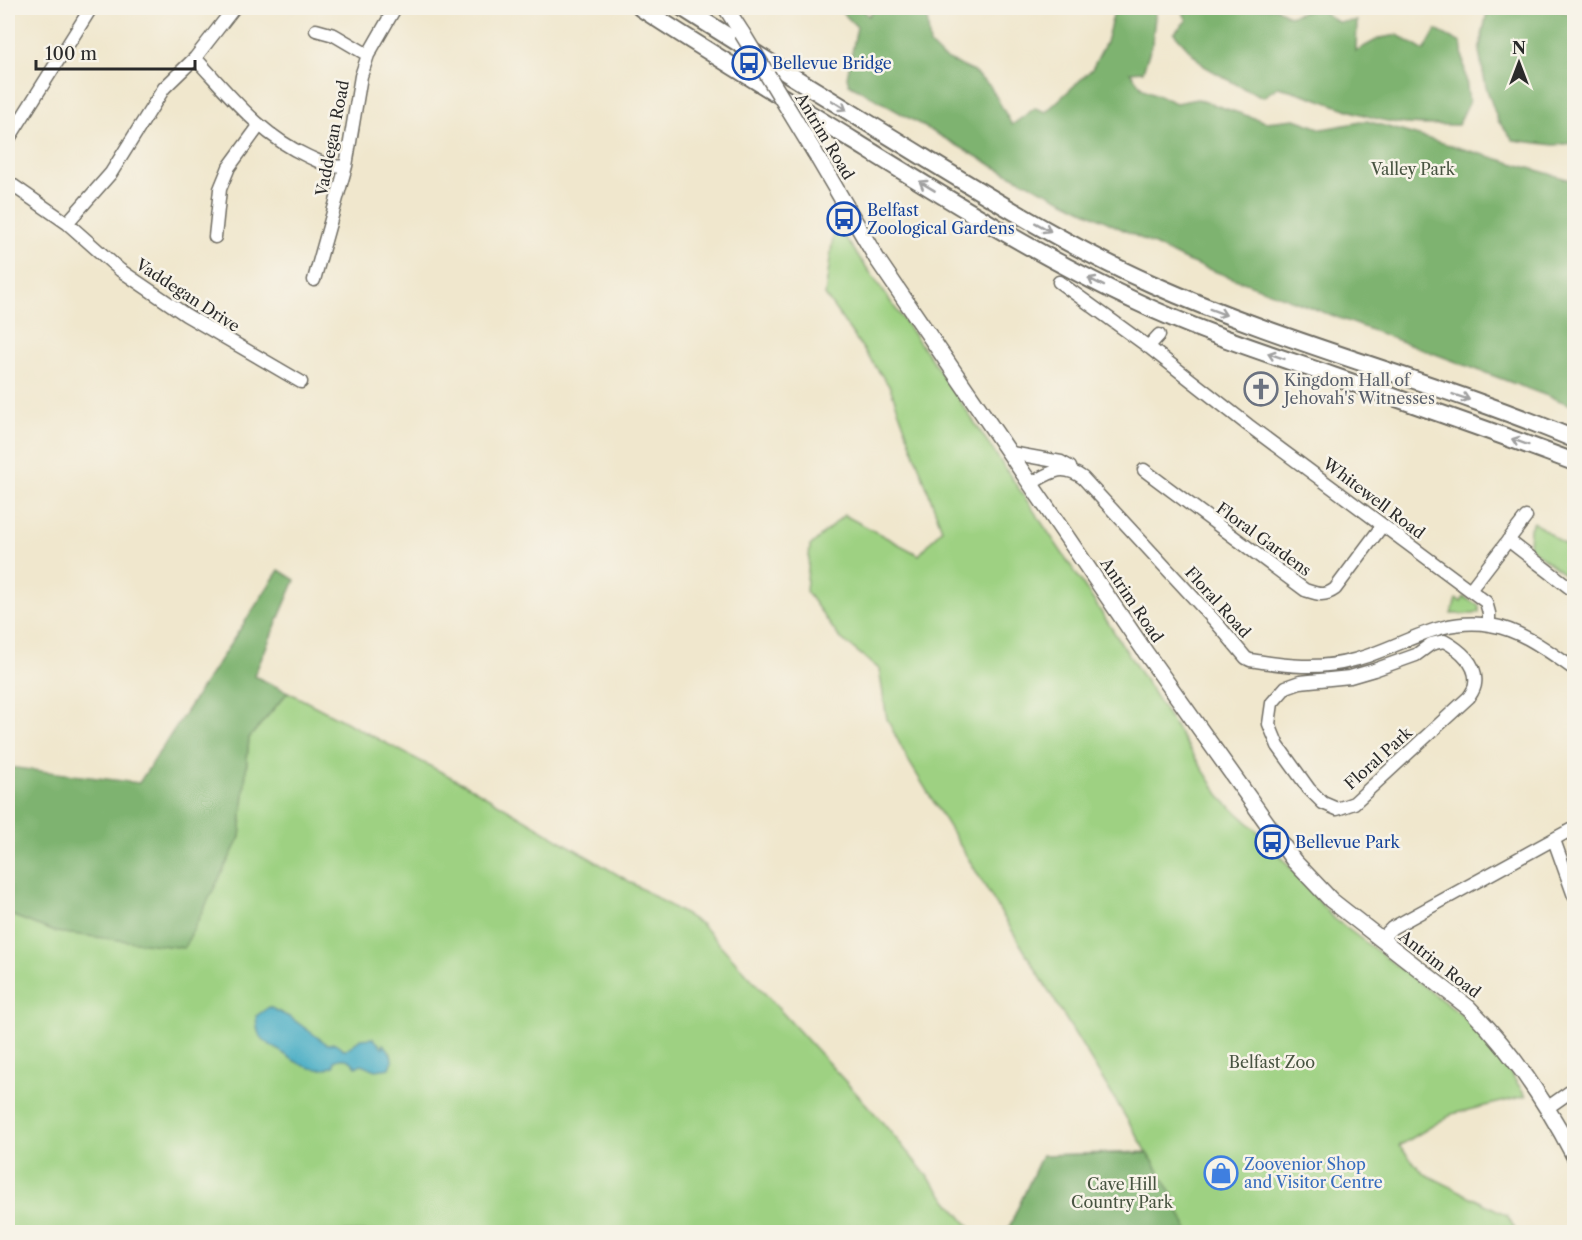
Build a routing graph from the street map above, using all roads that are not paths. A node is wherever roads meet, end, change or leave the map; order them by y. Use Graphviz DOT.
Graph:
graph roads {
  1 [pos="92,8"];
  2 [pos="234,8"];
  3 [pos="395,8"];
  4 [pos="641,8"];
  5 [pos="683,8"];
  6 [pos="726,8"];
  7 [pos="316,30"];
  8 [pos="368,56"];
  9 [pos="195,58"];
  10 [pos="259,126"];
  11 [pos="8,140"];
  12 [pos="346,166"];
  13 [pos="8,182"];
  14 [pos="67,223"];
  15 [pos="215,237"];
  16 [pos="314,280"];
  17 [pos="1059,282"];
  18 [pos="1160,335"];
  19 [pos="1148,347"];
  20 [pos="301,382"];
  21 [pos="1575,439"];
  22 [pos="1011,453"];
  23 [pos="1575,462"];
  24 [pos="1144,470"];
  25 [pos="1073,471"];
  26 [pos="1032,483"];
  27 [pos="1526,517"];
  28 [pos="1382,526"];
  29 [pos="1508,540"];
  30 [pos="1470,590"];
  31 [pos="1575,591"];
  32 [pos="1489,624"];
  33 [pos="1393,645"];
  34 [pos="1399,661"];
  35 [pos="1575,669"];
  36 [pos="1575,828"];
  37 [pos="1554,840"];
  38 [pos="1575,896"];
  39 [pos="1380,940"];
  40 [pos="1575,1089"];
  41 [pos="1547,1108"];
  42 [pos="1575,1156"];
  1 -- 11 [label="street"];
  2 -- 9 [label="street"];
  3 -- 8 [label="street, Vaddegan Road"];
  23 -- 4 [label="highway, one-way"];
  5 -- 21 [label="highway, one-way"];
  6 -- 22 [label="main road, Antrim Road, bridge"];
  7 -- 8 [label="street"];
  8 -- 12 [label="street, Vaddegan Road"];
  9 -- 10 [label="street"];
  9 -- 14 [label="street"];
  10 -- 12 [label="street"];
  10 -- 15 [label="street"];
  12 -- 16 [label="street, Vaddegan Road"];
  13 -- 14 [label="street, Vaddegan Drive"];
  14 -- 20 [label="street, Vaddegan Drive"];
  17 -- 19 [label="street, Whitewell Road"];
  18 -- 19 [label="street"];
  19 -- 28 [label="street, Whitewell Road"];
  22 -- 25 [label="street, Floral Road"];
  22 -- 26 [label="main road, Antrim Road"];
  24 -- 28 [label="street, Floral Gardens"];
  25 -- 26 [label="street"];
  25 -- 33 [label="street, Floral Road"];
  26 -- 39 [label="main road, Antrim Road"];
  27 -- 29 [label="street"];
  28 -- 30 [label="street, Whitewell Road"];
  29 -- 30 [label="street"];
  29 -- 31 [label="street"];
  30 -- 32 [label="street, Whitewell Road"];
  32 -- 33 [label="street, Floral Road"];
  32 -- 35 [label="street"];
  33 -- 34 [label="street"];
  34 -- 34 [label="street, Floral Park"];
  36 -- 37 [label="street"];
  37 -- 38 [label="street"];
  37 -- 39 [label="street"];
  39 -- 41 [label="main road, Antrim Road"];
  40 -- 41 [label="street"];
  41 -- 42 [label="main road, Antrim Road"];
}
